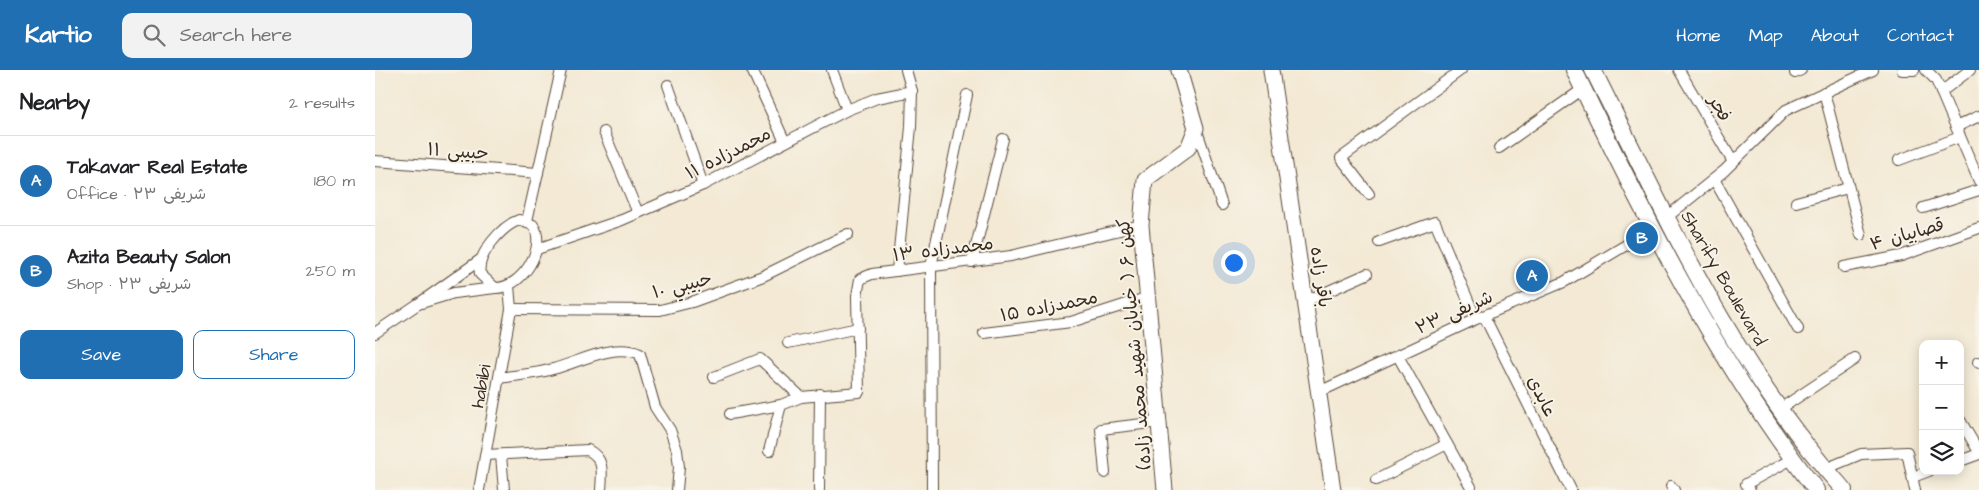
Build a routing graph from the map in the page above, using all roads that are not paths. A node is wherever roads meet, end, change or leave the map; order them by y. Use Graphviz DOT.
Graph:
graph roads {
  1 [pos="561,70"];
  2 [pos="752,70"];
  3 [pos="832,70"];
  4 [pos="906,70"];
  5 [pos="1179,70"];
  6 [pos="1271,70"];
  7 [pos="1461,70"];
  8 [pos="1573,70"];
  9 [pos="1593,70"];
  10 [pos="1679,70"];
  11 [pos="1873,70"];
  12 [pos="1902,70"];
  13 [pos="1914,70"];
  14 [pos="1926,70"];
  15 [pos="1971,70"];
  16 [pos="668,85"];
  17 [pos="1583,89"];
  18 [pos="911,91"];
  19 [pos="1824,92"];
  20 [pos="1941,92"];
  21 [pos="967,95"];
  22 [pos="847,110"];
  23 [pos="1979,116"];
  24 [pos="1956,126"];
  25 [pos="1196,128"];
  26 [pos="604,132"];
  27 [pos="1960,137"];
  28 [pos="1003,138"];
  29 [pos="785,142"];
  30 [pos="1499,148"];
  31 [pos="375,160"];
  32 [pos="1899,160"];
  33 [pos="1733,162"];
  34 [pos="538,173"];
  35 [pos="1714,179"];
  36 [pos="1979,181"];
  37 [pos="703,185"];
  38 [pos="1848,188"];
  39 [pos="1979,190"];
  40 [pos="1369,194"];
  41 [pos="1796,202"];
  42 [pos="1222,205"];
  43 [pos="1923,208"];
  44 [pos="638,213"];
  45 [pos="1667,217"];
  46 [pos="527,221"];
  47 [pos="1141,225"];
  48 [pos="1979,228"];
  49 [pos="1653,229"];
  50 [pos="848,234"];
  51 [pos="1861,234"];
  52 [pos="1379,242"];
  53 [pos="537,249"];
  54 [pos="480,260"];
  55 [pos="972,262"];
  56 [pos="931,267"];
  57 [pos="1844,267"];
  58 [pos="897,271"];
  59 [pos="1367,274"];
  60 [pos="509,286"];
  61 [pos="495,288"];
  62 [pos="1149,297"];
  63 [pos="1306,301"];
  64 [pos="418,304"];
  65 [pos="511,309"];
  66 [pos="1480,317"];
  67 [pos="858,328"];
  68 [pos="1798,329"];
  69 [pos="375,333"];
  70 [pos="984,334"];
  71 [pos="788,343"];
  72 [pos="1398,356"];
  73 [pos="1855,359"];
  74 [pos="714,377"];
  75 [pos="499,378"];
  76 [pos="1319,392"];
  77 [pos="820,394"];
  78 [pos="801,397"];
  79 [pos="781,405"];
  80 [pos="1780,409"];
  81 [pos="731,414"];
  82 [pos="1159,422"];
  83 [pos="1964,427"];
  84 [pos="1447,444"];
  85 [pos="769,451"];
  86 [pos="1979,453"];
  87 [pos="501,455"];
  88 [pos="485,456"];
  89 [pos="1792,459"];
  90 [pos="1964,459"];
  91 [pos="1825,468"];
  92 [pos="1105,473"];
  93 [pos="1919,475"];
  94 [pos="1913,477"];
  95 [pos="1376,480"];
  96 [pos="1471,487"];
  97 [pos="479,490"];
  98 [pos="505,490"];
  99 [pos="601,490"];
  100 [pos="677,490"];
  101 [pos="819,490"];
  102 [pos="932,490"];
  103 [pos="1165,490"];
  104 [pos="1333,490"];
  105 [pos="1571,490"];
  106 [pos="1750,490"];
  107 [pos="1817,490"];
  108 [pos="1844,490"];
  109 [pos="1915,490"];
  1 -- 34 [label="street"];
  2 -- 29 [label="street"];
  3 -- 22 [label="street"];
  4 -- 18 [label="street"];
  5 -- 25 [label="street"];
  6 -- 63 [label="street, باقر زاده"];
  7 -- 40 [label="street"];
  8 -- 17 [label="main road, Sharify Boulevard"];
  9 -- 45 [label="main road, Sharify Boulevard"];
  10 -- 33 [label="street, فجر"];
  11 -- 19 [label="street"];
  12 -- 13 [label="street"];
  14 -- 20 [label="street"];
  15 -- 20 [label="street"];
  16 -- 37 [label="street"];
  17 -- 30 [label="street"];
  17 -- 49 [label="main road, Sharify Boulevard"];
  18 -- 22 [label="street, محمدزاده ۱۱"];
  18 -- 58 [label="street"];
  19 -- 33 [label="street"];
  19 -- 38 [label="street"];
  20 -- 24 [label="street"];
  21 -- 56 [label="street"];
  22 -- 29 [label="street, محمدزاده ۱۱"];
  23 -- 24 [label="street"];
  24 -- 27 [label="street"];
  25 -- 42 [label="street"];
  25 -- 47 [label="street, کهن ۶ ( خیابان شهید محمد زاده)"];
  26 -- 44 [label="street"];
  27 -- 32 [label="street"];
  27 -- 36 [label="street"];
  28 -- 55 [label="street"];
  29 -- 37 [label="street, محمدزاده ۱۱"];
  31 -- 34 [label="street, حبیبی ۱۱"];
  33 -- 35 [label="street"];
  34 -- 46 [label="street"];
  35 -- 45 [label="street"];
  35 -- 68 [label="street"];
  37 -- 44 [label="street, محمدزاده ۱۱"];
  38 -- 41 [label="street"];
  38 -- 51 [label="street"];
  39 -- 43 [label="street"];
  44 -- 53 [label="street, محمدزاده ۱۱"];
  45 -- 49 [label="main road"];
  45 -- 80 [label="main road, Sharify Boulevard"];
  46 -- 53 [label="street"];
  46 -- 54 [label="street"];
  47 -- 55 [label="street, محمدزاده ۱۳"];
  47 -- 62 [label="street, کهن ۶ ( خیابان شهید محمد زاده)"];
  48 -- 57 [label="street, قصابیان ۴"];
  49 -- 66 [label="street, شریفی ۲۳"];
  49 -- 89 [label="main road, Sharify Boulevard"];
  50 -- 65 [label="street, حبيبي ١٠"];
  52 -- 66 [label="street, عابدی"];
  53 -- 60 [label="street"];
  54 -- 61 [label="street"];
  54 -- 64 [label="street"];
  55 -- 56 [label="street, محمدزاده ۱۳"];
  56 -- 58 [label="street, محمدزاده ۱۳"];
  56 -- 102 [label="street"];
  58 -- 67 [label="street, محمدزاده ۱۳"];
  59 -- 63 [label="street"];
  60 -- 61 [label="street"];
  60 -- 65 [label="street, habibi"];
  61 -- 64 [label="street"];
  62 -- 70 [label="street, محمدزاده ۱۵"];
  62 -- 82 [label="street, کهن ۶ ( خیابان شهید محمد زاده)"];
  63 -- 76 [label="street, باقر زاده"];
  64 -- 69 [label="street"];
  65 -- 75 [label="street, habibi"];
  66 -- 72 [label="street, شریفی ۲۳"];
  66 -- 105 [label="street, عابدی"];
  67 -- 71 [label="street"];
  67 -- 77 [label="street, محمدزاده ۱۳"];
  72 -- 76 [label="street, شریفی ۲۳"];
  72 -- 84 [label="street"];
  73 -- 80 [label="street"];
  74 -- 78 [label="street"];
  75 -- 88 [label="street, habibi"];
  75 -- 100 [label="street"];
  76 -- 104 [label="street, باقر زاده"];
  77 -- 78 [label="street"];
  77 -- 101 [label="street"];
  78 -- 79 [label="street"];
  79 -- 81 [label="street"];
  79 -- 85 [label="street"];
  80 -- 91 [label="main road, Sharify Boulevard"];
  82 -- 92 [label="street"];
  82 -- 103 [label="street, کهن ۶ ( خیابان شهید محمد زاده)"];
  83 -- 86 [label="street"];
  84 -- 95 [label="street"];
  84 -- 96 [label="street"];
  86 -- 90 [label="street"];
  87 -- 88 [label="street"];
  87 -- 98 [label="street"];
  87 -- 99 [label="street"];
  88 -- 97 [label="street, habibi"];
  89 -- 106 [label="street"];
  89 -- 107 [label="main road, Sharify Boulevard"];
  91 -- 94 [label="street"];
  91 -- 108 [label="main road, Sharify Boulevard"];
  93 -- 94 [label="street"];
  94 -- 109 [label="street"];
}
